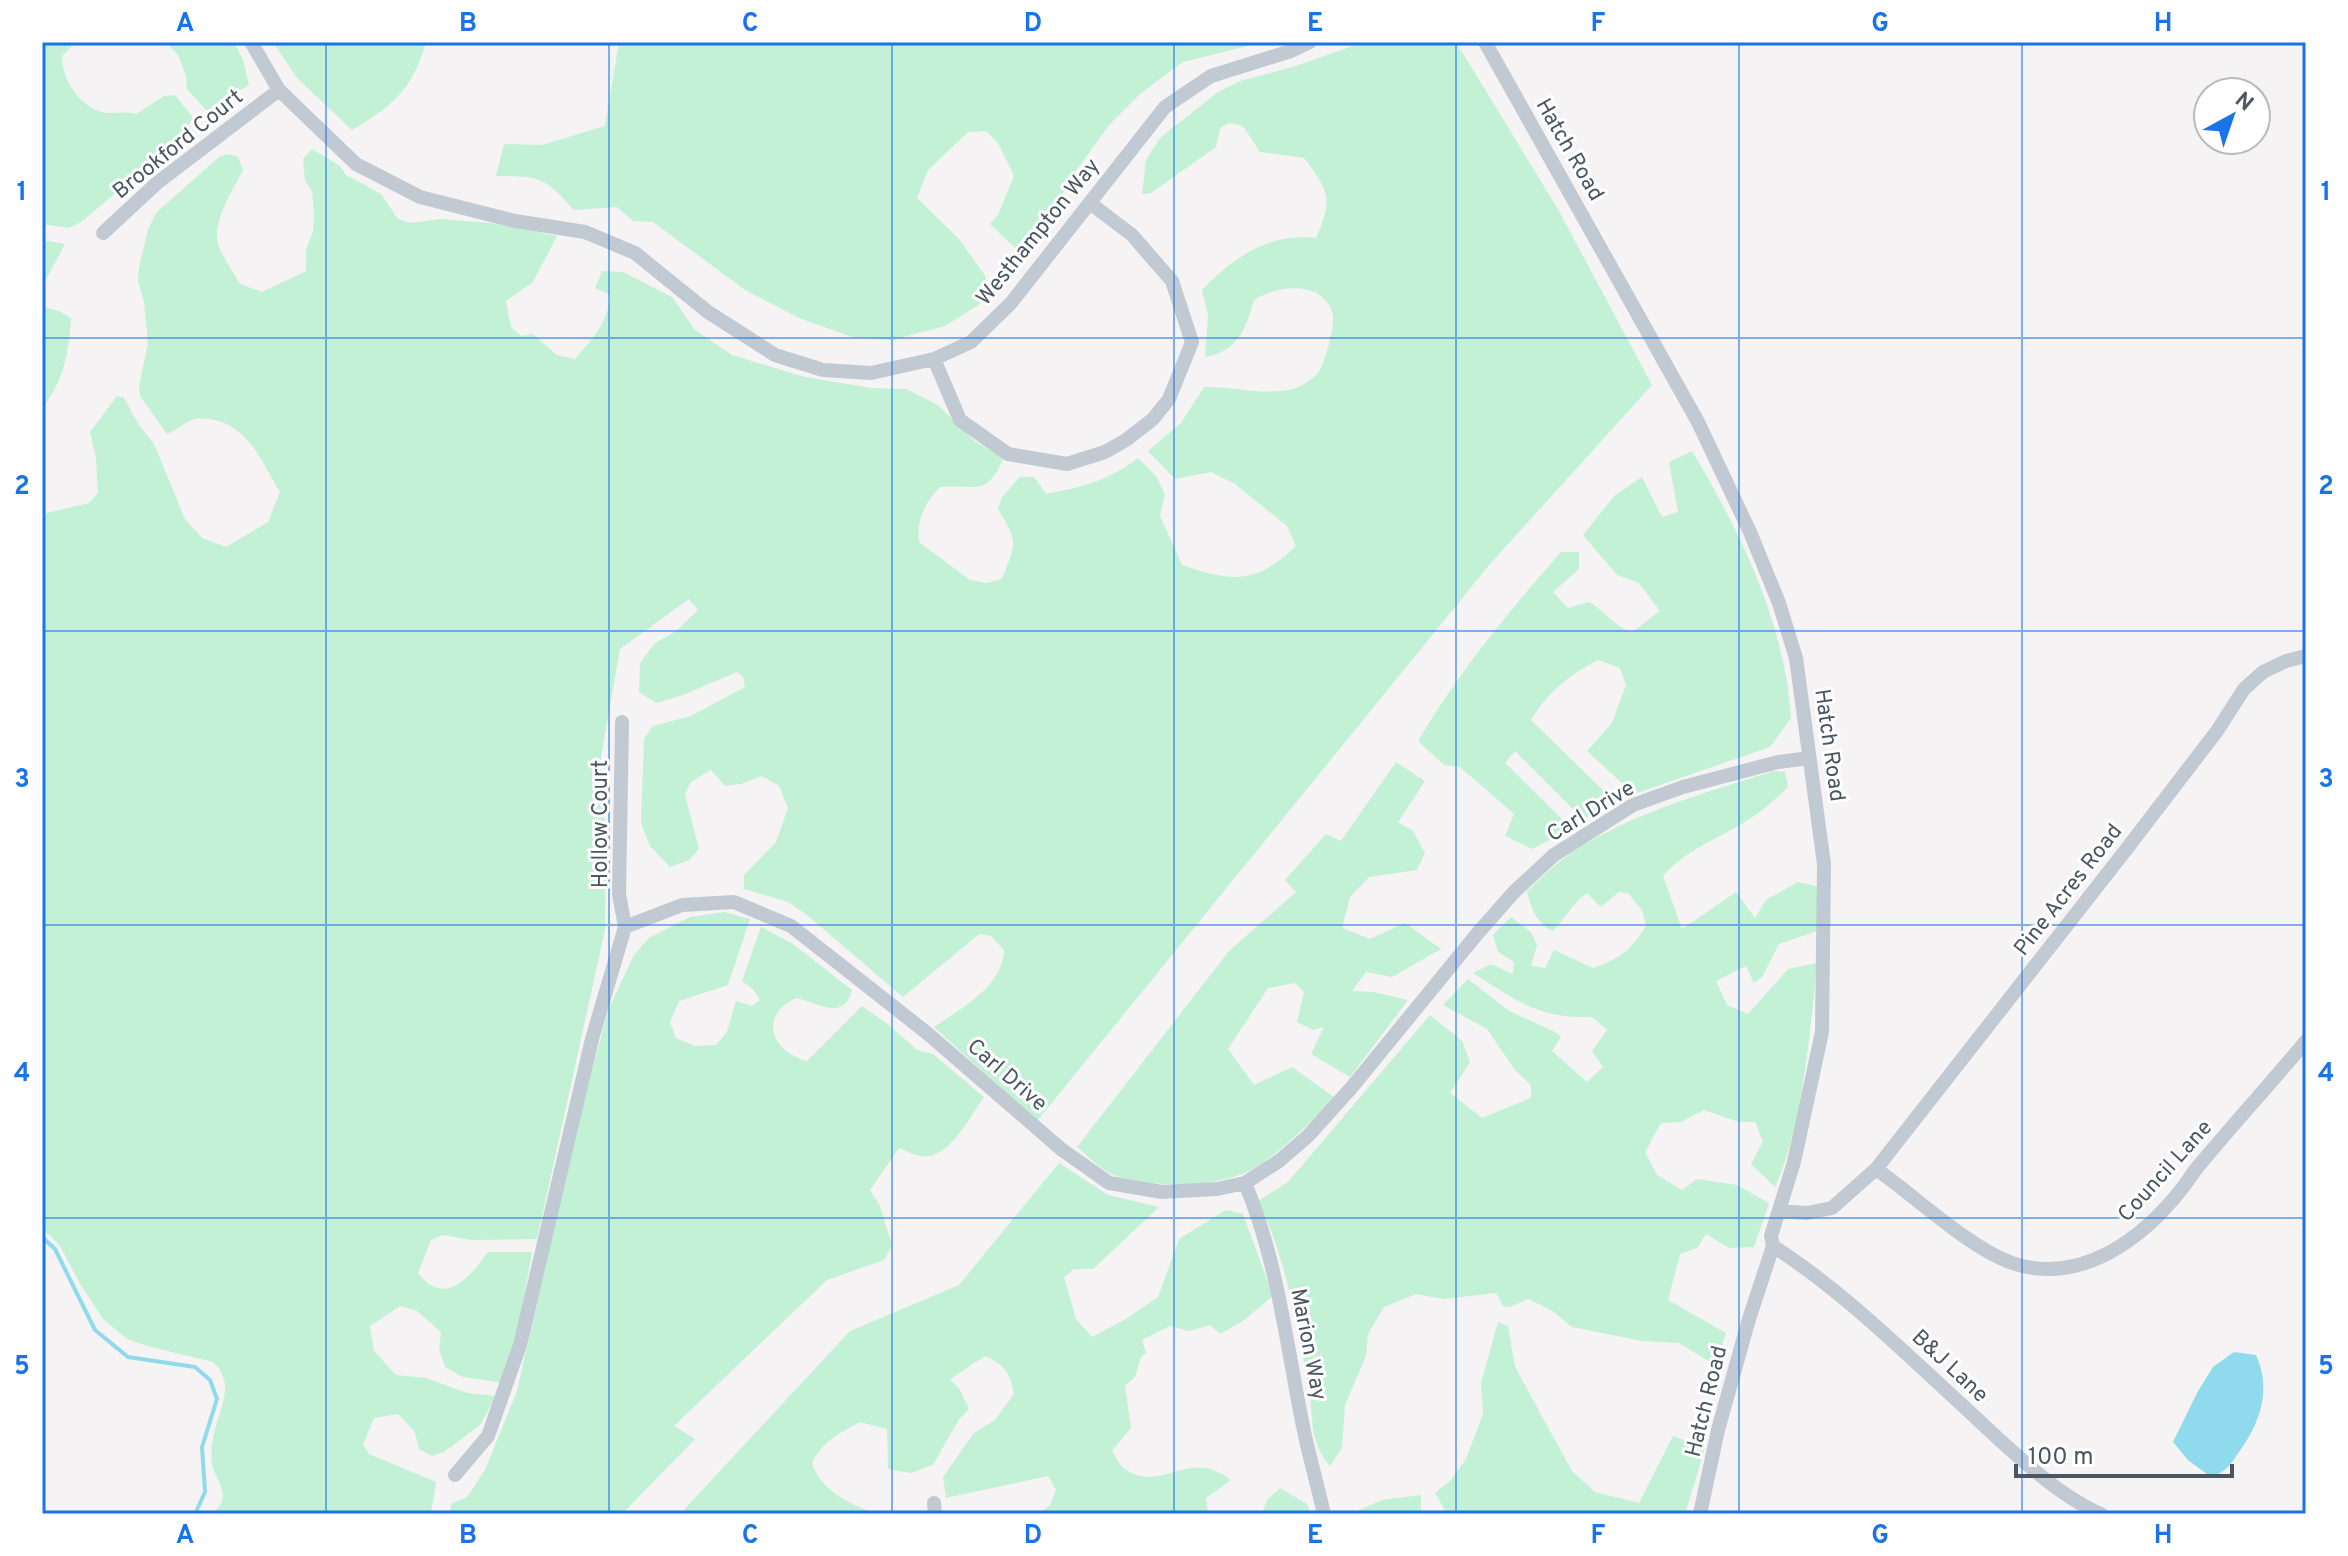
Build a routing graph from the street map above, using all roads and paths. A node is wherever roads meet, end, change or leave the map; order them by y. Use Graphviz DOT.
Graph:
graph roads {
  1 [pos="251,42"];
  2 [pos="1310,42"];
  3 [pos="1485,42"];
  4 [pos="279,90"];
  5 [pos="1090,203"];
  6 [pos="103,233"];
  7 [pos="934,359"];
  8 [pos="2306,656"];
  9 [pos="622,722"];
  10 [pos="1809,758"];
  11 [pos="625,927"];
  12 [pos="2306,1041"];
  13 [pos="1876,1169"];
  14 [pos="1245,1183"];
  15 [pos="1779,1211"];
  16 [pos="1773,1246"];
  17 [pos="455,1475"];
  18 [pos="1324,1514"];
  19 [pos="1700,1514"];
  20 [pos="2101,1514"];
  1 -- 4 [label="street, Westhampton Way"];
  2 -- 5 [label="street, Westhampton Way"];
  3 -- 10 [label="street, Hatch Road"];
  4 -- 6 [label="street, Brookford Court"];
  4 -- 7 [label="street, Westhampton Way"];
  5 -- 7 [label="street, Westhampton Way"];
  5 -- 7 [label="street"];
  8 -- 13 [label="street, Pine Acres Road"];
  9 -- 11 [label="street, Hollow Court"];
  10 -- 14 [label="street, Carl Drive"];
  10 -- 15 [label="street, Hatch Road"];
  11 -- 14 [label="street, Carl Drive"];
  11 -- 17 [label="street"];
  12 -- 13 [label="street, Council Lane"];
  13 -- 15 [label="street"];
  14 -- 18 [label="street, Marion Way"];
  15 -- 16 [label="street, Hatch Road"];
  16 -- 19 [label="street, Hatch Road"];
  16 -- 20 [label="street, B&J Lane"];
}
